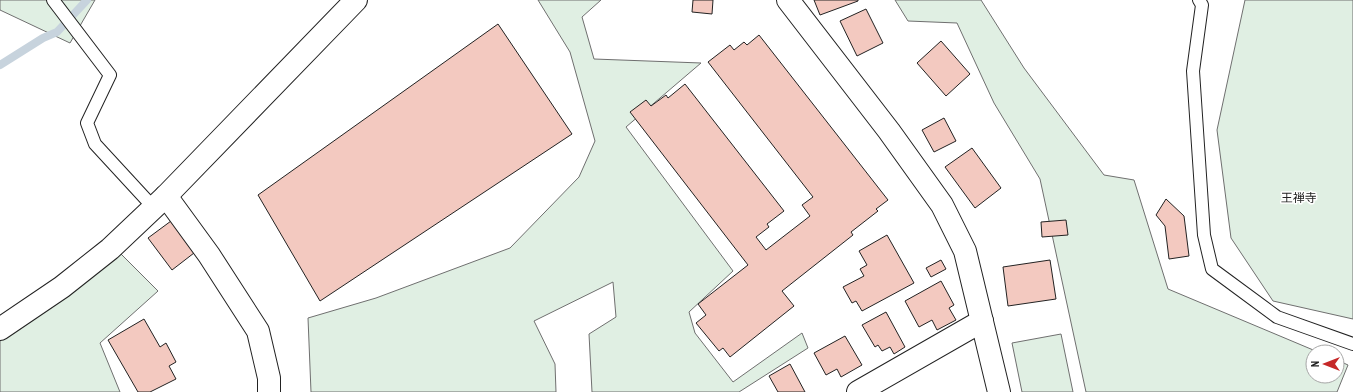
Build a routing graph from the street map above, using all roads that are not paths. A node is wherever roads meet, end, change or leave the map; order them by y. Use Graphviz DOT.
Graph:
graph roads {
  1 [pos="53,0"];
  2 [pos="356,0"];
  3 [pos="788,0"];
  4 [pos="1199,0"];
  5 [pos="160,202"];
  6 [pos="982,321"];
  7 [pos="0,329"];
  8 [pos="1353,344"];
  9 [pos="269,392"];
  10 [pos="858,392"];
  11 [pos="999,392"];
  1 -- 5 [label="lane"];
  2 -- 5 [label="street"];
  3 -- 6 [label="street"];
  4 -- 8 [label="lane"];
  5 -- 7 [label="street"];
  5 -- 9 [label="street"];
  6 -- 10 [label="street"];
  6 -- 11 [label="street"];
}
